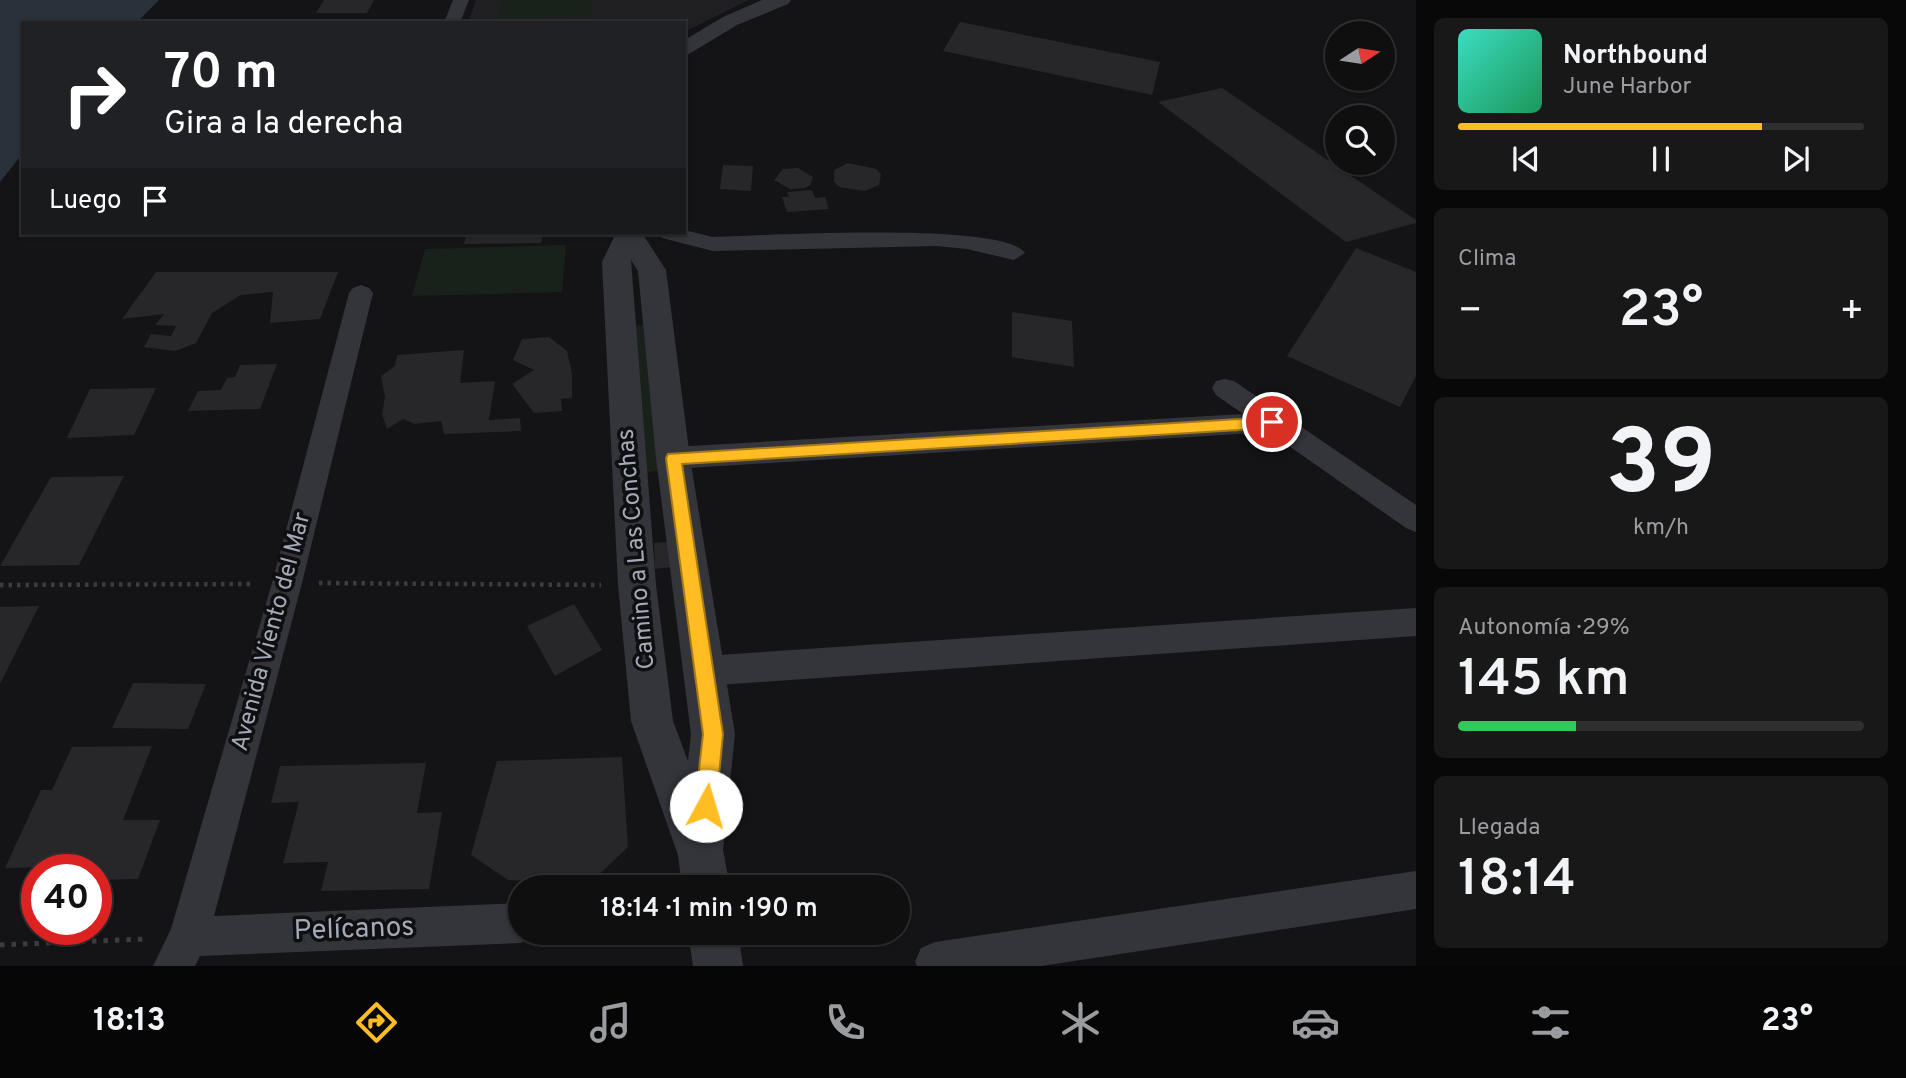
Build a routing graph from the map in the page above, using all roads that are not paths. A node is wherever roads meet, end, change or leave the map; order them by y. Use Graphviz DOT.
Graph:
graph roads {
  1 [pos="461,0"];
  2 [pos="781,0"];
  3 [pos="453,21"];
  4 [pos="690,42"];
  5 [pos="629,235"];
  6 [pos="678,235"];
  7 [pos="1014,253"];
  8 [pos="361,293"];
  9 [pos="1225,388"];
  10 [pos="1272,422"];
  11 [pos="673,458"];
  12 [pos="1416,520"];
  13 [pos="1416,622"];
  14 [pos="704,671"];
  15 [pos="703,871"];
  16 [pos="1416,890"];
  17 [pos="508,924"];
  18 [pos="715,945"];
  19 [pos="181,951"];
  20 [pos="935,962"];
  21 [pos="718,966"];
  1 -- 3 [label="street"];
  2 -- 4 [label="street"];
  5 -- 11 [label="street, Camino a Las Conchas"];
  5 -- 15 [label="street, Camino a Las Conchas"];
  6 -- 7 [label="street"];
  8 -- 19 [label="street, Avenida Viento del Mar"];
  9 -- 10 [label="street"];
  10 -- 11 [label="street"];
  10 -- 12 [label="street"];
  11 -- 14 [label="street, Camino a Las Conchas"];
  13 -- 14 [label="street"];
  14 -- 15 [label="street, Camino a Las Conchas"];
  16 -- 20 [label="street"];
  17 -- 19 [label="street, Pelícanos"];
  18 -- 21 [label="street"];
}
